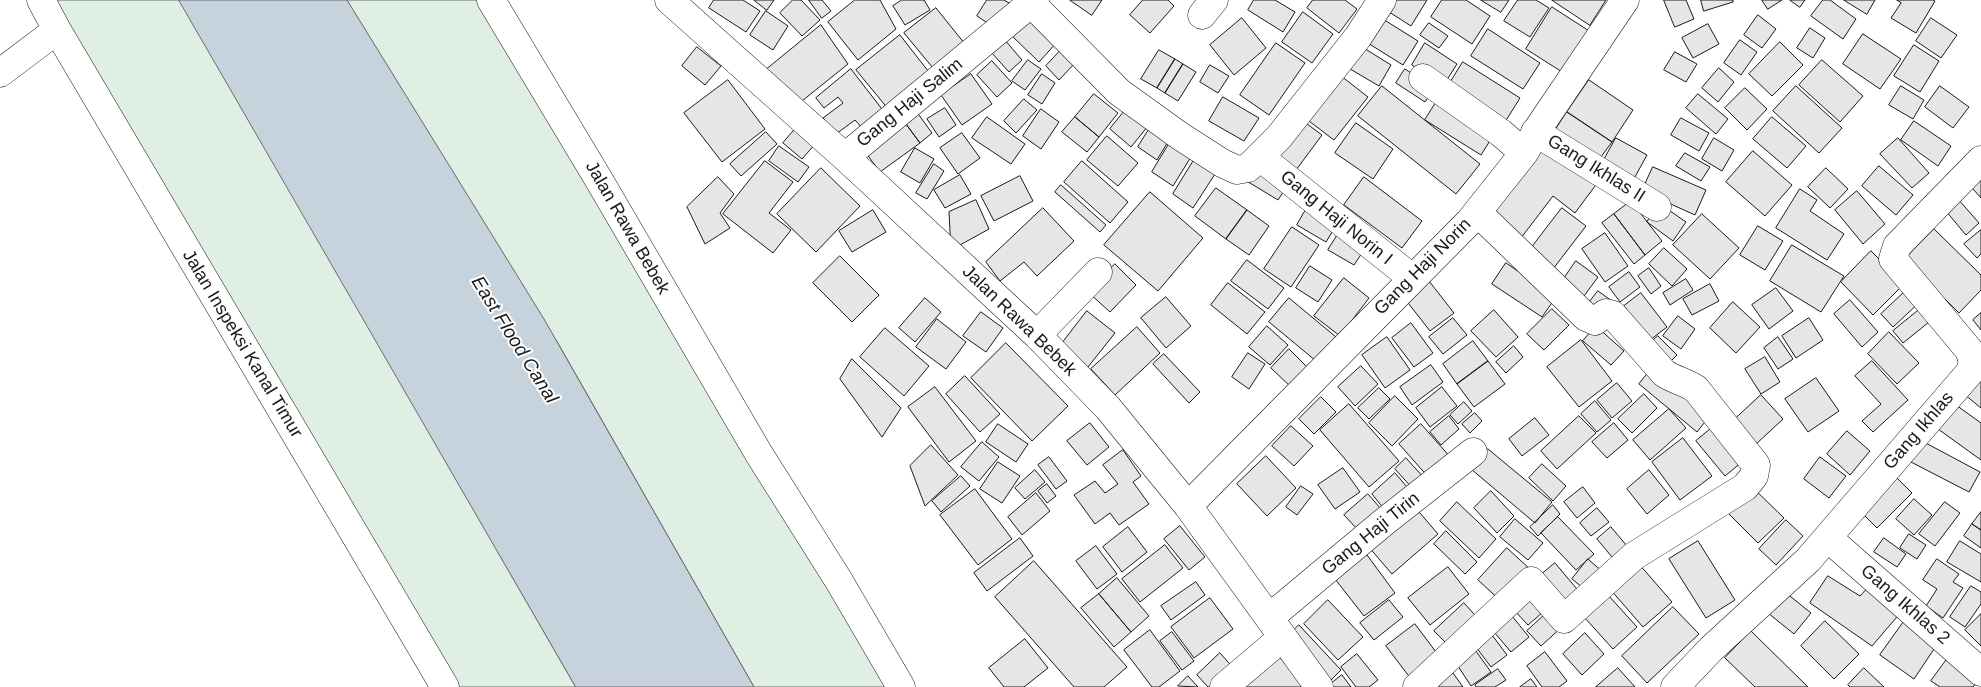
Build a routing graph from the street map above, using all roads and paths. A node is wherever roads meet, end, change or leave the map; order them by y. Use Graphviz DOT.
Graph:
graph roads {
  1 [pos="41,0"];
  2 [pos="491,0"];
  3 [pos="669,0"];
  4 [pos="1382,0"];
  5 [pos="1624,0"];
  6 [pos="1034,2"];
  7 [pos="57,30"];
  8 [pos="0,73"];
  9 [pos="1423,78"];
  10 [pos="1530,142"];
  11 [pos="844,157"];
  12 [pos="1260,157"];
  13 [pos="1981,160"];
  14 [pos="1657,207"];
  15 [pos="1478,212"];
  16 [pos="1098,272"];
  17 [pos="1412,278"];
  18 [pos="1038,335"];
  19 [pos="1473,452"];
  20 [pos="1188,506"];
  21 [pos="1828,538"];
  22 [pos="1276,627"];
  23 [pos="1981,672"];
  24 [pos="445,687"];
  25 [pos="901,687"];
  26 [pos="1224,687"];
  27 [pos="1319,687"];
  28 [pos="1417,687"];
  29 [pos="1676,687"];
  1 -- 7 [label="street, Jalan Inspeksi Kanal Timur"];
  2 -- 25 [label="street, Jalan Rawa Bebek"];
  3 -- 11 [label="street, Jalan Rawa Bebek"];
  4 -- 12 [label="street"];
  5 -- 10 [label="street, Gang Haji Norin"];
  6 -- 11 [label="street, Gang Haji Salim"];
  6 -- 12 [label="street"];
  7 -- 8 [label="street"];
  7 -- 24 [label="street, Jalan Inspeksi Kanal Timur"];
  9 -- 10 [label="street, Gang Ikhlas II"];
  10 -- 14 [label="street, Gang Ikhlas II"];
  10 -- 15 [label="street, Gang Haji Norin"];
  11 -- 18 [label="street, Jalan Rawa Bebek"];
  12 -- 17 [label="street, Gang Haji Norin I"];
  13 -- 21 [label="street, Gang Ikhlas"];
  15 -- 17 [label="street, Gang Haji Norin"];
  15 -- 28 [label="street"];
  16 -- 18 [label="street"];
  17 -- 20 [label="street, Gang Haji Norin"];
  18 -- 20 [label="street, Jalan Rawa Bebek"];
  19 -- 22 [label="street, Gang Haji Tirin"];
  20 -- 22 [label="street, Jalan Rawa Bebek"];
  21 -- 23 [label="street, Gang Ikhlas 2"];
  21 -- 29 [label="street, Gang Ikhlas"];
  22 -- 26 [label="street, Gang Haji Tirin"];
  22 -- 27 [label="street, Jalan Rawa Bebek"];
}
